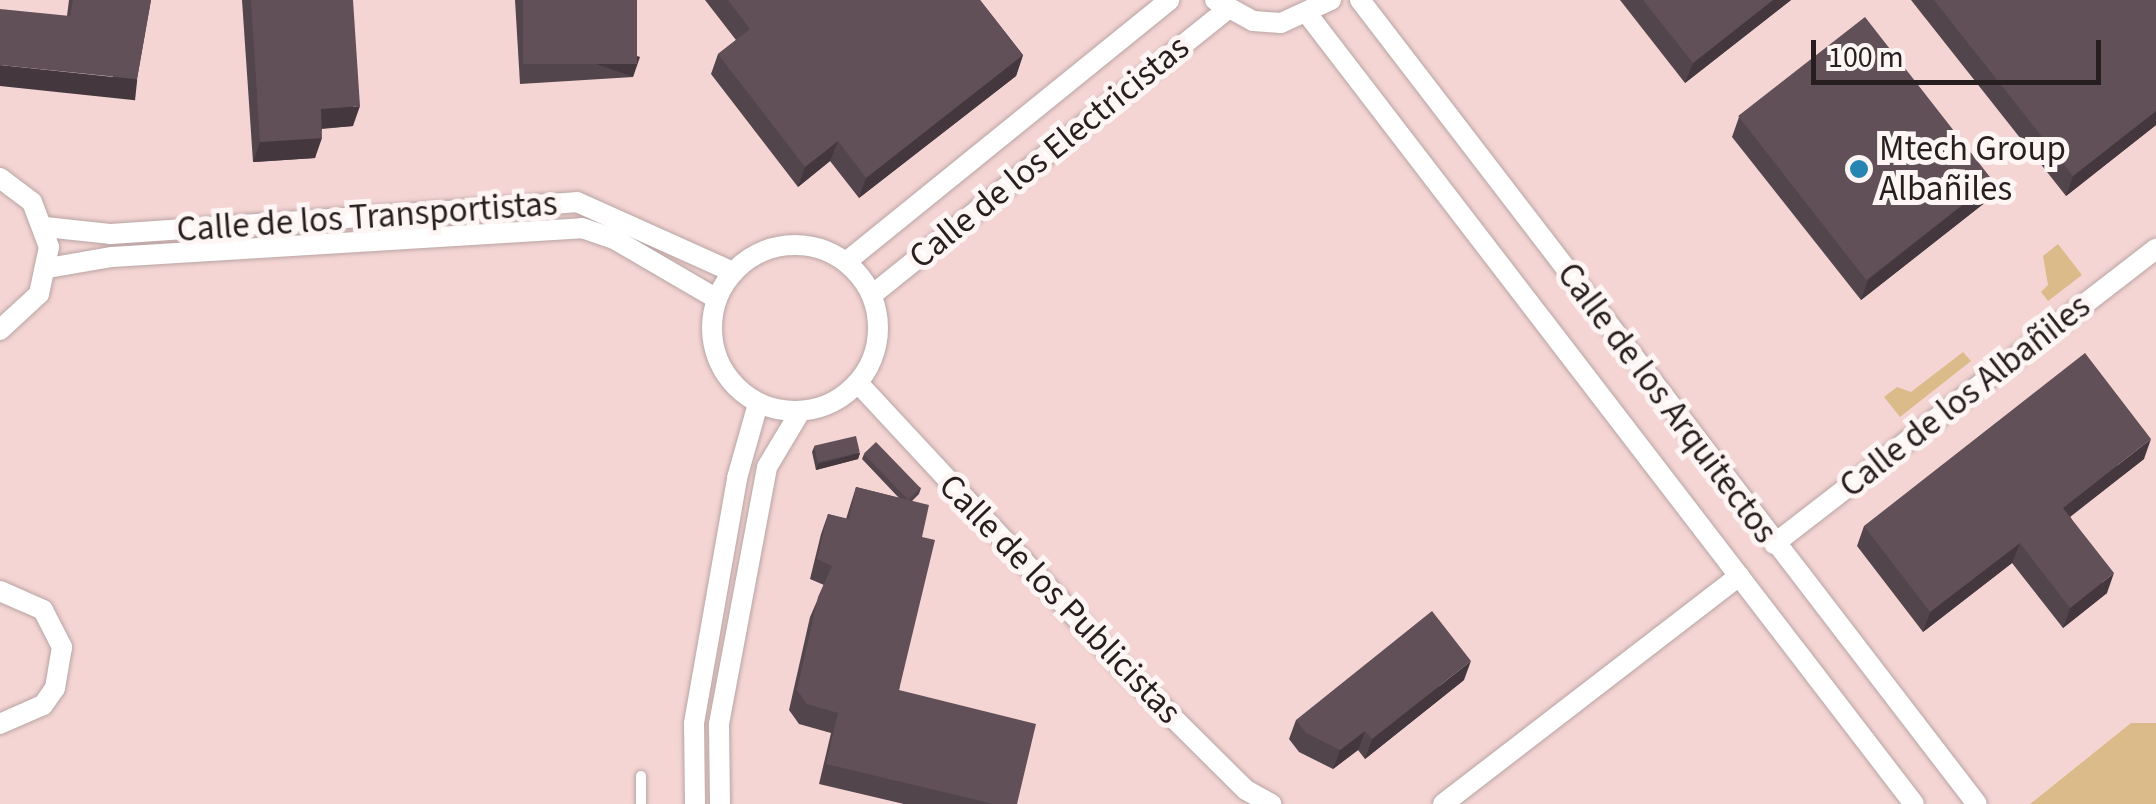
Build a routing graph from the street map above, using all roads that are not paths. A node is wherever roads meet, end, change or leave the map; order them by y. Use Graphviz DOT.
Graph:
graph roads {
  1 [pos="1170,0"];
  2 [pos="1331,0"];
  3 [pos="1360,0"];
  4 [pos="1220,5"];
  5 [pos="1309,16"];
  6 [pos="0,178"];
  7 [pos="45,227"];
  8 [pos="2156,248"];
  9 [pos="846,262"];
  10 [pos="48,268"];
  11 [pos="733,272"];
  12 [pos="872,294"];
  13 [pos="717,299"];
  14 [pos="0,330"];
  15 [pos="858,384"];
  16 [pos="758,404"];
  17 [pos="800,412"];
  18 [pos="1774,544"];
  19 [pos="1739,576"];
  20 [pos="0,590"];
  21 [pos="0,724"];
  22 [pos="641,776"];
  23 [pos="641,804"];
  24 [pos="695,804"];
  25 [pos="720,804"];
  26 [pos="1272,804"];
  27 [pos="1443,804"];
  28 [pos="1914,804"];
  29 [pos="1977,804"];
  1 -- 9 [label="street, Calle de los Electricistas"];
  2 -- 5 [label="street"];
  3 -- 18 [label="street, Calle de los Arquitectos"];
  4 -- 5 [label="street"];
  4 -- 12 [label="street, Calle de los Electricistas"];
  5 -- 19 [label="street, Calle de los Arquitectos"];
  6 -- 7 [label="street"];
  7 -- 10 [label="street"];
  7 -- 11 [label="street, Calle de los Transportistas"];
  8 -- 18 [label="street, Calle de los Albañiles"];
  9 -- 11 [label="street"];
  9 -- 12 [label="street"];
  10 -- 13 [label="street, Calle de los Transportistas"];
  10 -- 14 [label="street"];
  11 -- 13 [label="street"];
  12 -- 15 [label="street"];
  13 -- 16 [label="street"];
  15 -- 17 [label="street"];
  15 -- 26 [label="street, Calle de los Publicistas"];
  16 -- 17 [label="street"];
  16 -- 24 [label="street"];
  17 -- 25 [label="street"];
  18 -- 29 [label="street, Calle de los Arquitectos"];
  19 -- 27 [label="street"];
  19 -- 28 [label="street, Calle de los Arquitectos"];
  20 -- 21 [label="street"];
  22 -- 23 [label="lane"];
}
